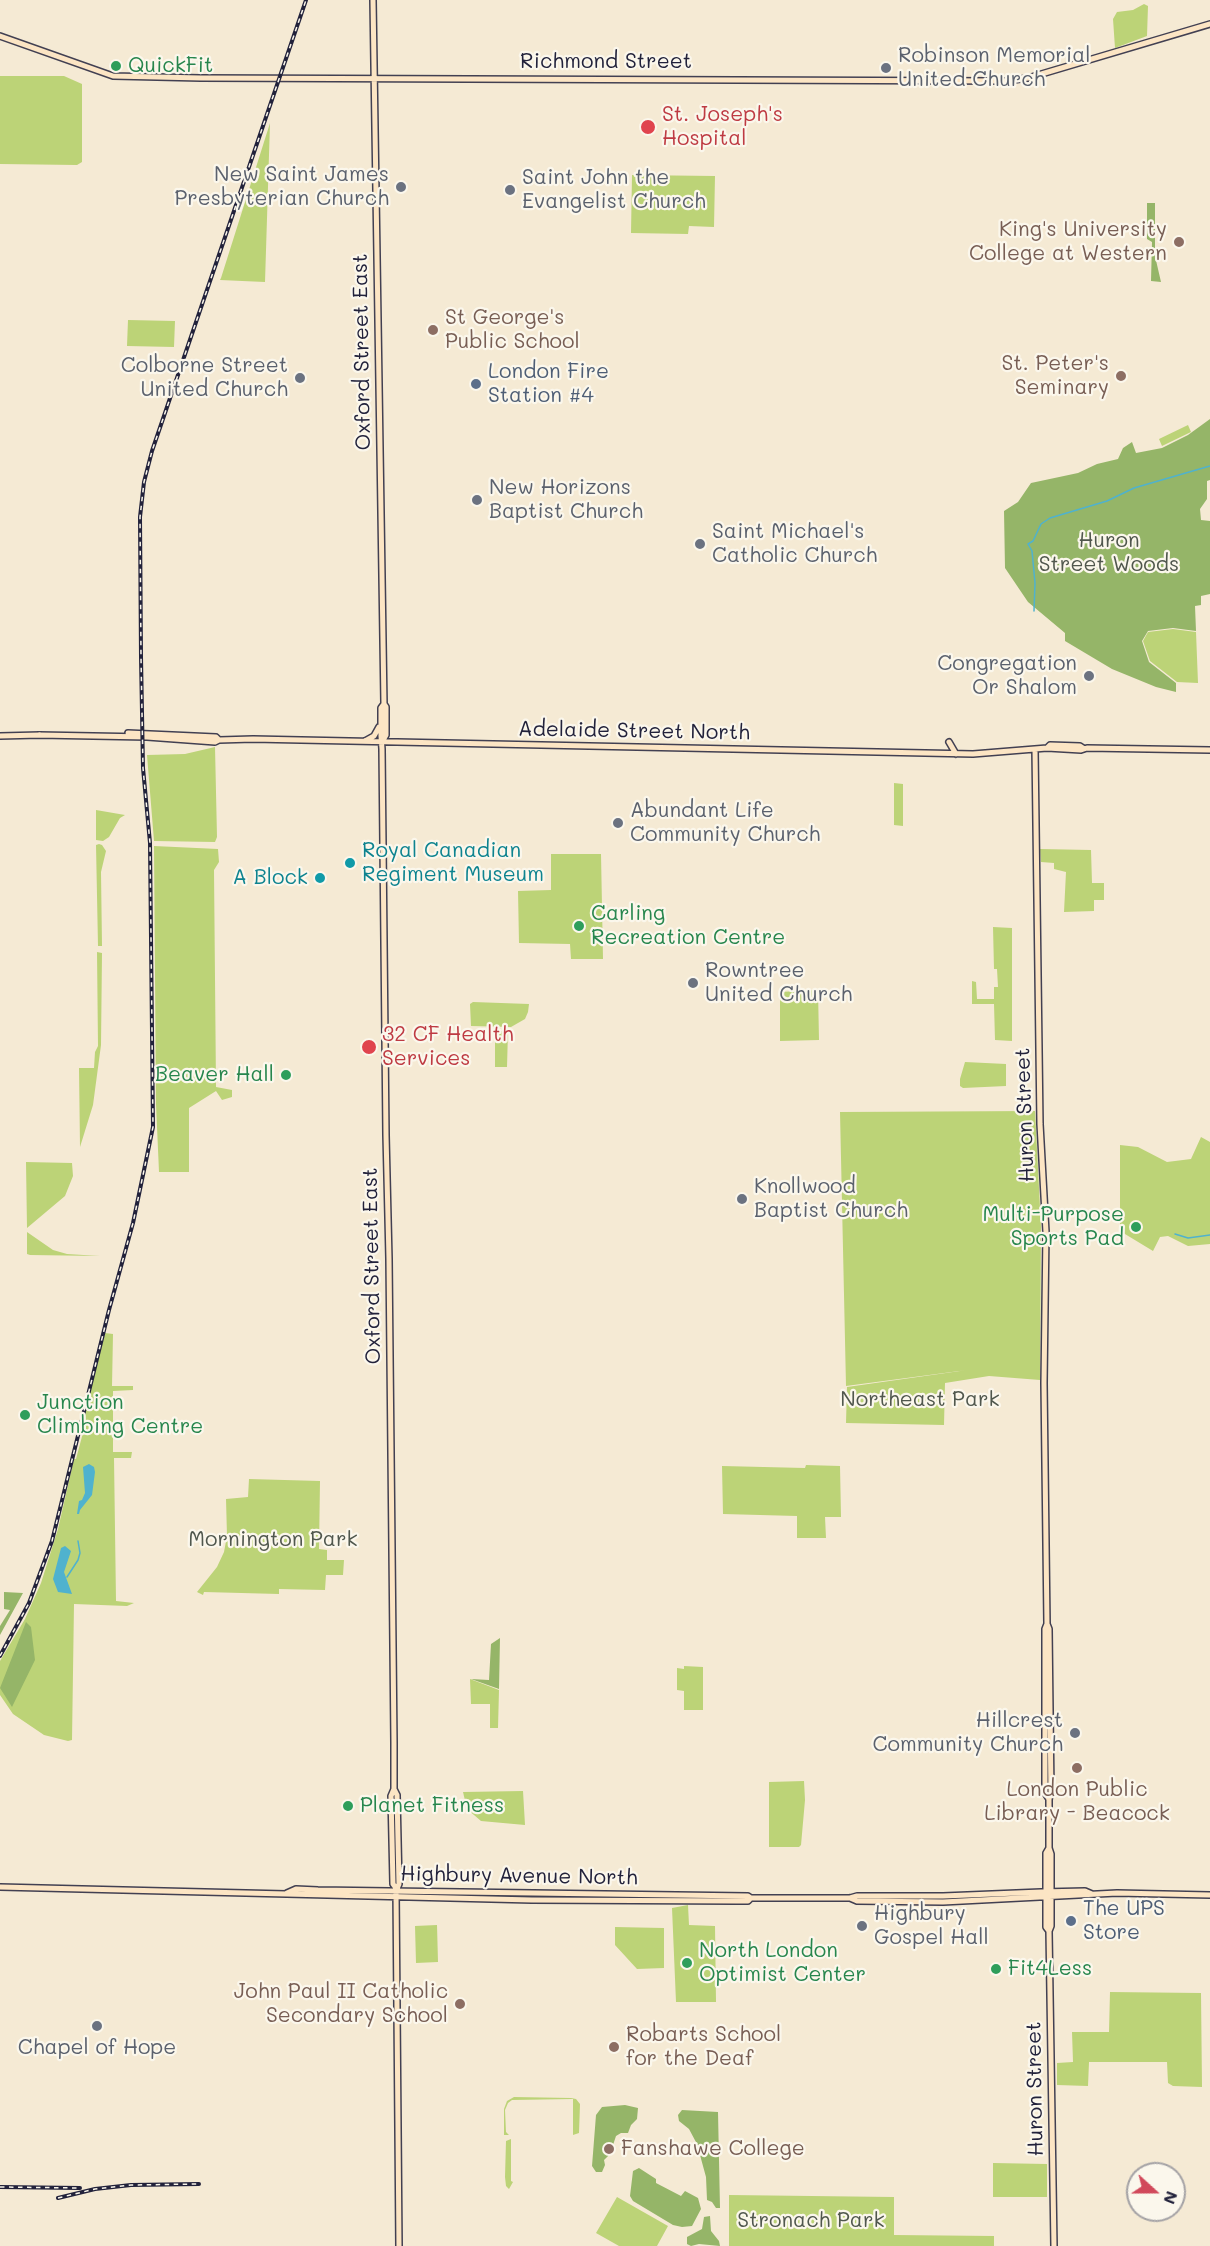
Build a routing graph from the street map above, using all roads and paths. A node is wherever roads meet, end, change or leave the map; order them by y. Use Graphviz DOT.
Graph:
graph roads {
  1 [pos="373,0"];
  2 [pos="1210,24"];
  3 [pos="0,36"];
  4 [pos="374,78"];
  5 [pos="384,704"];
  6 [pos="381,724"];
  7 [pos="0,736"];
  8 [pos="363,742"];
  9 [pos="382,742"];
  10 [pos="1035,749"];
  11 [pos="1210,750"];
  12 [pos="1018,751"];
  13 [pos="942,753"];
  14 [pos="956,754"];
  15 [pos="1035,760"];
  16 [pos="396,1878"];
  17 [pos="0,1887"];
  18 [pos="377,1891"];
  19 [pos="413,1891"];
  20 [pos="396,1892"];
  21 [pos="286,1893"];
  22 [pos="1049,1894"];
  23 [pos="1210,1895"];
  24 [pos="751,1898"];
  25 [pos="399,2246"];
  26 [pos="1054,2246"];
  1 -- 4 [label="main road, Oxford Street East"];
  2 -- 4 [label="main road, Richmond Street"];
  3 -- 4 [label="main road, Richmond Street"];
  4 -- 5 [label="main road, Oxford Street East"];
  5 -- 6 [label="main road, Oxford Street East"];
  5 -- 9 [label="main road, Oxford Street East"];
  6 -- 8 [label="main road"];
  6 -- 9 [label="main road, Oxford Street East"];
  7 -- 8 [label="main road, Adelaide Street North"];
  8 -- 9 [label="main road, Adelaide Street North"];
  9 -- 13 [label="main road, Adelaide Street North"];
  9 -- 16 [label="main road, Oxford Street East"];
  10 -- 11 [label="main road, Adelaide Street North"];
  10 -- 12 [label="main road, Adelaide Street North"];
  10 -- 15 [label="main road, Huron Street"];
  12 -- 14 [label="main road, Adelaide Street North"];
  12 -- 15 [label="main road"];
  13 -- 14 [label="main road, Adelaide Street North"];
  13 -- 14 [label="main road"];
  15 -- 22 [label="main road, Huron Street"];
  16 -- 18 [label="main road"];
  16 -- 19 [label="main road"];
  16 -- 20 [label="main road, Oxford Street East"];
  17 -- 21 [label="main road, Highbury Avenue North"];
  18 -- 20 [label="main road, Highbury Avenue North"];
  18 -- 21 [label="main road, Highbury Avenue North"];
  19 -- 20 [label="main road, Highbury Avenue North"];
  19 -- 24 [label="main road, Highbury Avenue North"];
  20 -- 21 [label="main road, Highbury Avenue North"];
  20 -- 24 [label="main road, Highbury Avenue North"];
  20 -- 25 [label="main road, Oxford Street East"];
  22 -- 23 [label="main road, Highbury Avenue North"];
  22 -- 24 [label="main road, Highbury Avenue North"];
  22 -- 26 [label="main road, Huron Street"];
}
